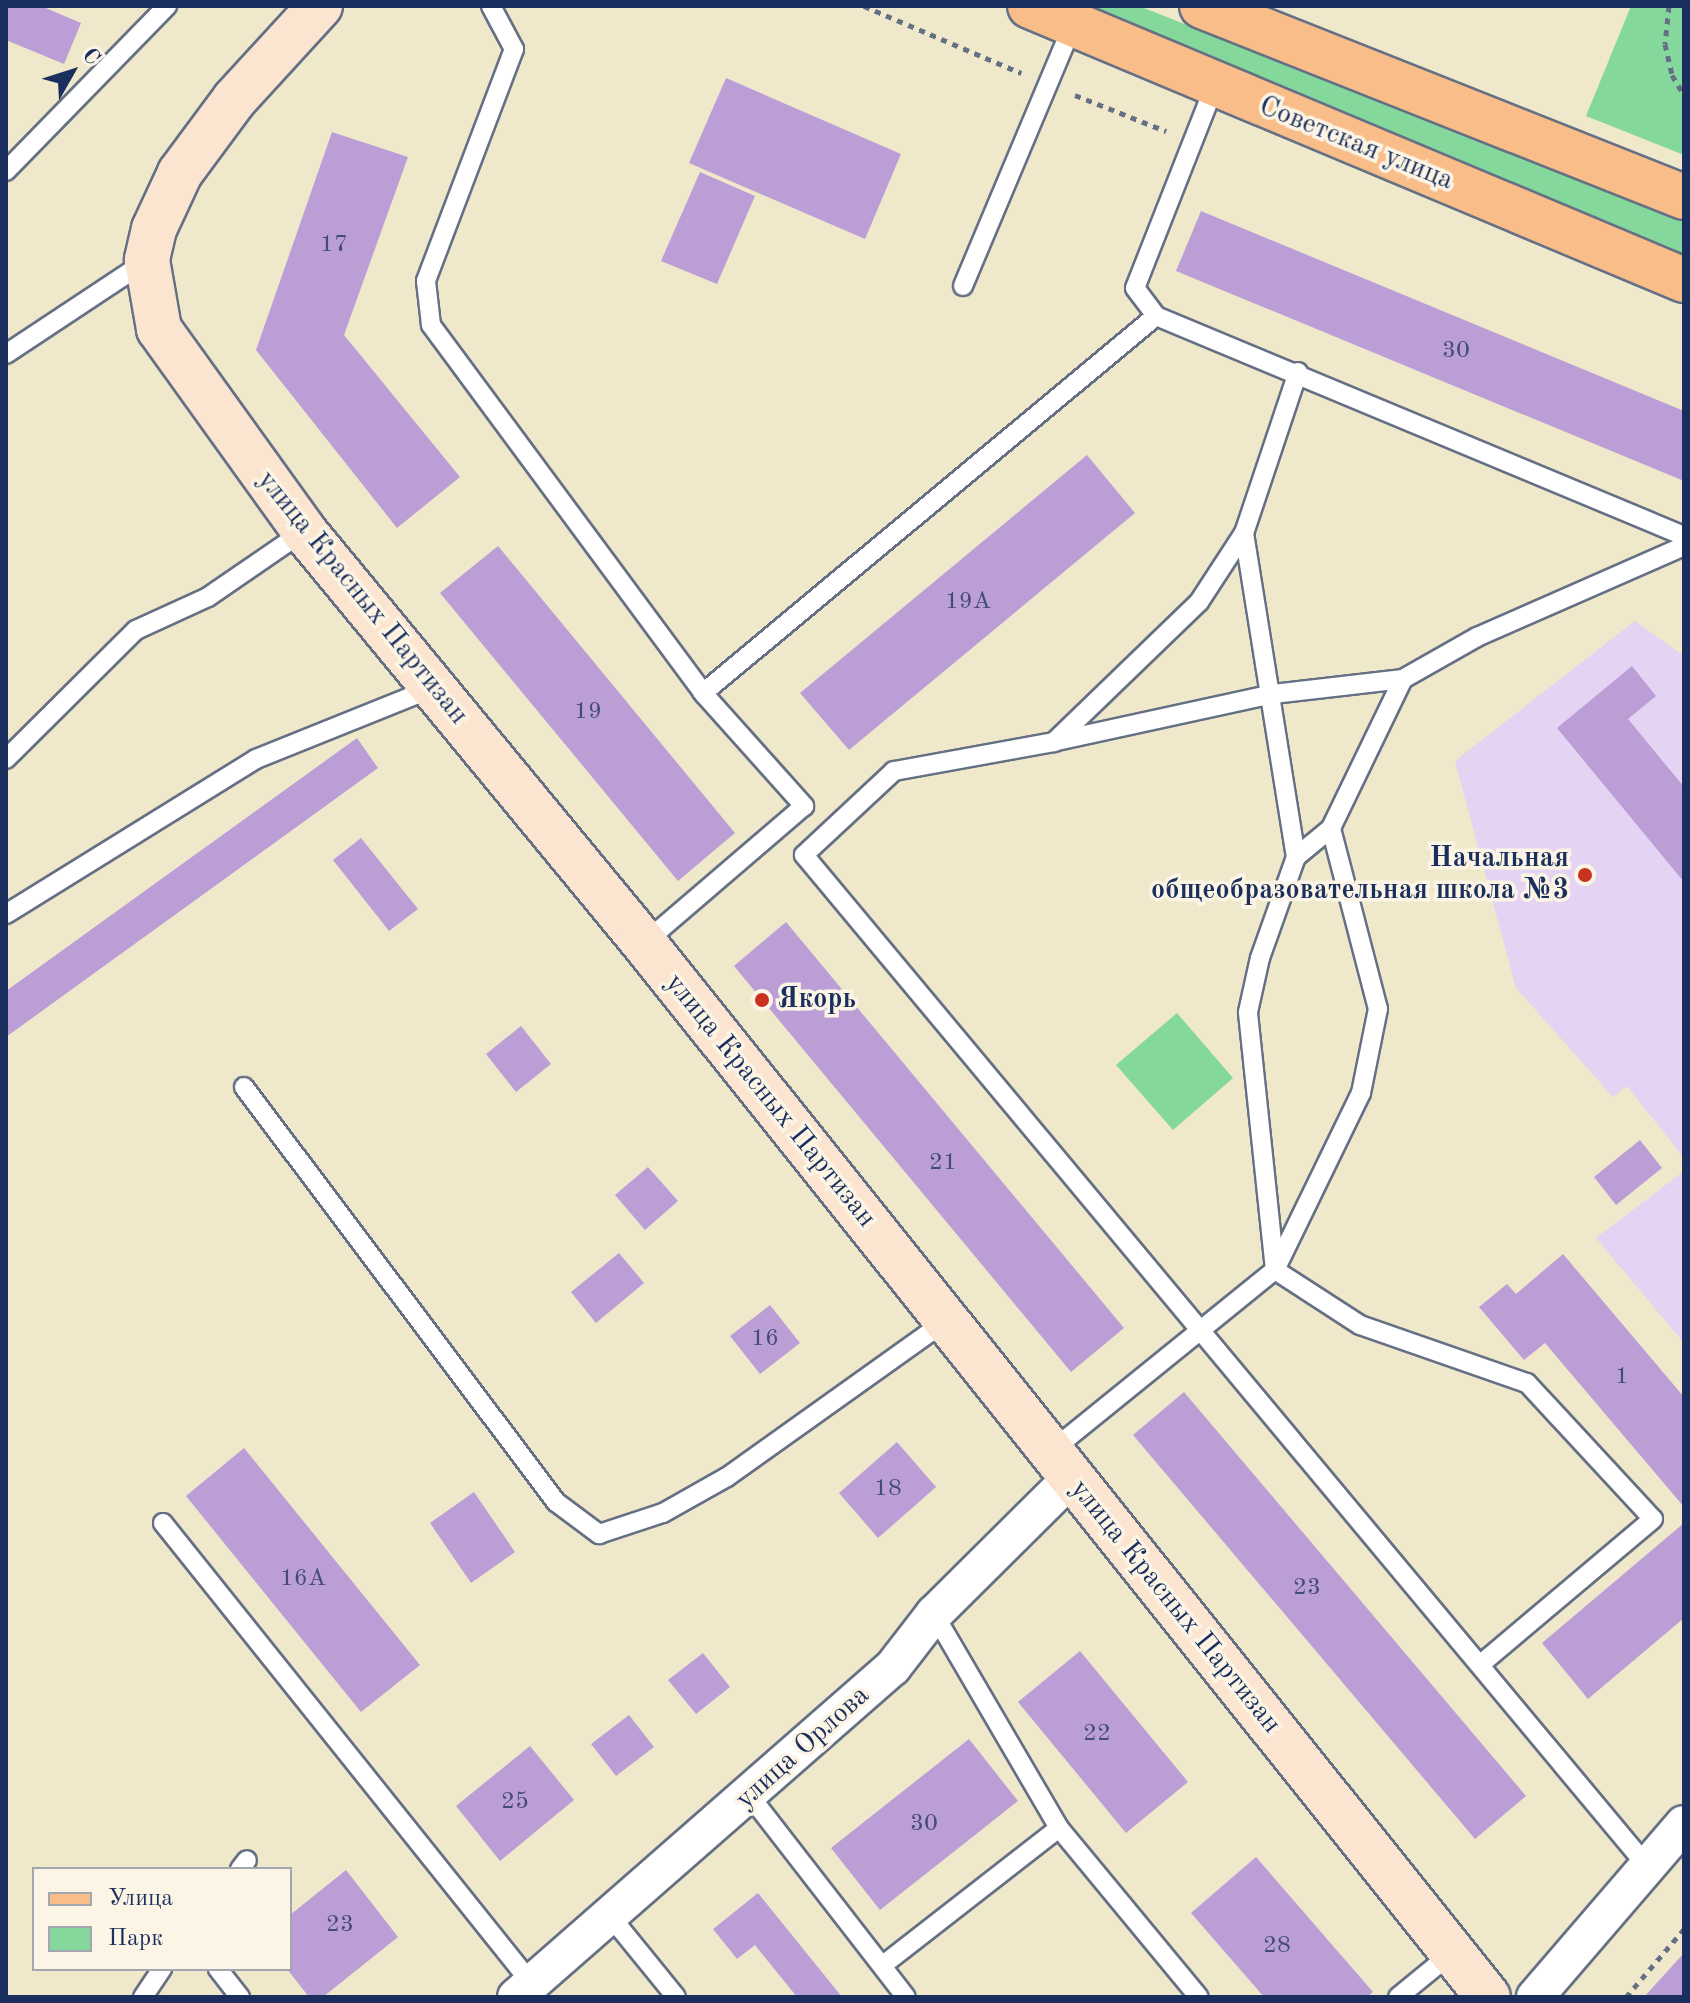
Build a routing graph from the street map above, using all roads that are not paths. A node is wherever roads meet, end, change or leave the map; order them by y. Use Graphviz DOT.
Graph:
graph roads {
  1 [pos="167,6"];
  2 [pos="320,6"];
  3 [pos="491,6"];
  4 [pos="1030,6"];
  5 [pos="1202,6"];
  6 [pos="1072,27"];
  7 [pos="1215,85"];
  8 [pos="6,171"];
  9 [pos="1684,197"];
  10 [pos="147,260"];
  11 [pos="1684,280"];
  12 [pos="963,286"];
  13 [pos="1156,316"];
  14 [pos="6,354"];
  15 [pos="1298,372"];
  16 [pos="304,531"];
  17 [pos="1244,533"];
  18 [pos="1684,536"];
  19 [pos="1684,546"];
  20 [pos="1403,679"];
  21 [pos="433,688"];
  22 [pos="703,693"];
  23 [pos="1273,694"];
  24 [pos="1054,742"];
  25 [pos="6,759"];
  26 [pos="1331,828"];
  27 [pos="1296,857"];
  28 [pos="6,914"];
  29 [pos="644,943"];
  30 [pos="244,1087"];
  31 [pos="1275,1270"];
  32 [pos="946,1321"];
  33 [pos="1199,1332"];
  34 [pos="1061,1465"];
  35 [pos="163,1523"];
  36 [pos="934,1614"];
  37 [pos="1482,1663"];
  38 [pos="750,1796"];
  39 [pos="1684,1824"];
  40 [pos="1059,1828"];
  41 [pos="1646,1865"];
  42 [pos="611,1917"];
  43 [pos="1452,1953"];
  44 [pos="883,1965"];
  45 [pos="161,1971"];
  46 [pos="220,1971"];
  47 [pos="524,1990"];
  48 [pos="143,1997"];
  49 [pos="240,1997"];
  50 [pos="676,1997"];
  51 [pos="906,1997"];
  52 [pos="1199,1997"];
  53 [pos="1398,1997"];
  54 [pos="1488,1997"];
  55 [pos="1535,1997"];
  1 -- 8 [label="lane"];
  2 -- 10 [label="main road, улица Красных Партизан"];
  3 -- 22 [label="lane"];
  4 -- 6 [label="main road, Советская улица"];
  5 -- 9 [label="main road"];
  6 -- 7 [label="main road, Советская улица"];
  6 -- 12 [label="lane"];
  7 -- 11 [label="main road, Советская улица"];
  7 -- 13 [label="lane"];
  10 -- 14 [label="lane"];
  10 -- 16 [label="main road, улица Красных Партизан"];
  13 -- 15 [label="lane"];
  13 -- 22 [label="lane"];
  15 -- 17 [label="lane"];
  15 -- 18 [label="lane"];
  16 -- 21 [label="main road, улица Красных Партизан"];
  16 -- 25 [label="lane"];
  17 -- 23 [label="lane"];
  17 -- 24 [label="lane"];
  19 -- 20 [label="lane"];
  20 -- 23 [label="lane"];
  20 -- 26 [label="lane"];
  21 -- 28 [label="lane"];
  21 -- 29 [label="main road, улица Красных Партизан"];
  22 -- 29 [label="lane"];
  23 -- 24 [label="lane"];
  23 -- 27 [label="lane"];
  24 -- 33 [label="lane"];
  26 -- 27 [label="lane"];
  26 -- 31 [label="lane"];
  27 -- 31 [label="lane"];
  29 -- 32 [label="main road, улица Красных Партизан"];
  30 -- 32 [label="lane"];
  31 -- 33 [label="lane"];
  31 -- 37 [label="lane"];
  32 -- 34 [label="main road, улица Красных Партизан"];
  33 -- 34 [label="lane"];
  33 -- 37 [label="lane"];
  34 -- 36 [label="street, улица Орлова"];
  34 -- 43 [label="main road, улица Красных Партизан"];
  35 -- 47 [label="lane"];
  36 -- 38 [label="street, улица Орлова"];
  36 -- 40 [label="lane"];
  37 -- 41 [label="lane"];
  38 -- 42 [label="street, улица Орлова"];
  38 -- 44 [label="lane"];
  39 -- 41 [label="street"];
  40 -- 44 [label="lane"];
  40 -- 52 [label="lane"];
  41 -- 55 [label="street"];
  42 -- 47 [label="street, улица Орлова"];
  42 -- 50 [label="lane"];
  43 -- 53 [label="lane"];
  43 -- 54 [label="main road, улица Красных Партизан"];
  44 -- 51 [label="lane"];
  45 -- 48 [label="lane"];
  46 -- 49 [label="lane"];
}
